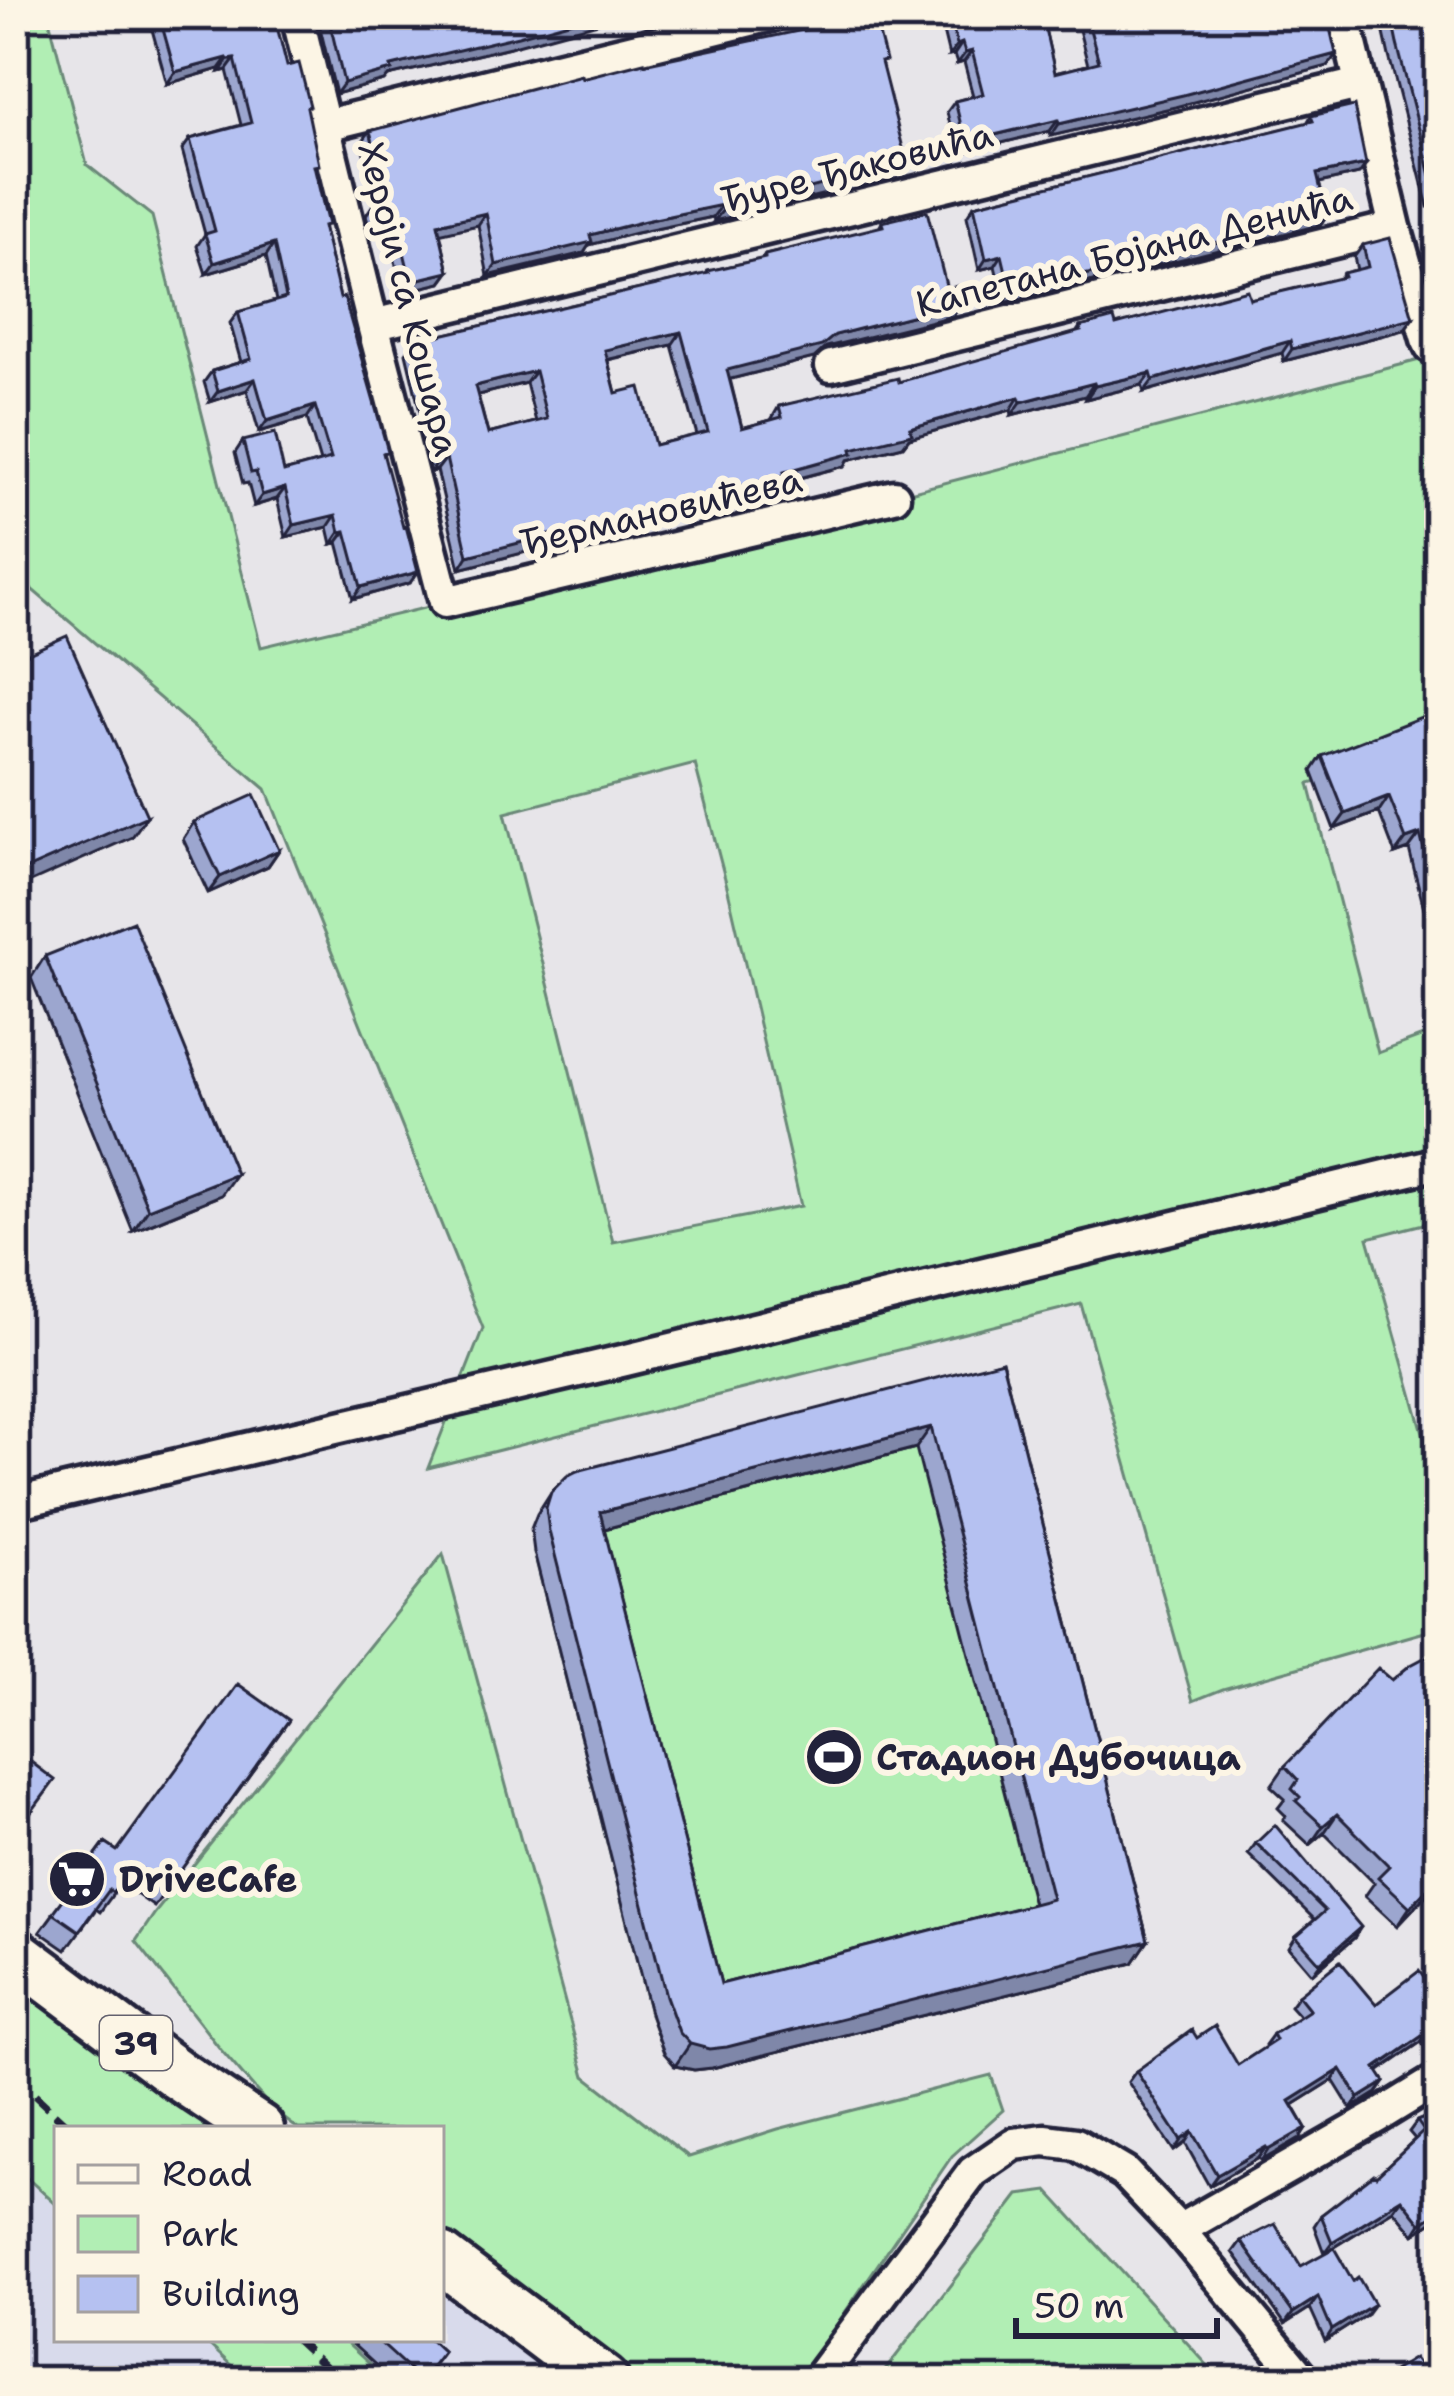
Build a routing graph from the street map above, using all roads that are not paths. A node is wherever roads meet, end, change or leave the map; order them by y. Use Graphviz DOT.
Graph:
graph roads {
  1 [pos="297,15"];
  2 [pos="771,15"];
  3 [pos="1344,15"];
  4 [pos="1359,84"];
  5 [pos="326,125"];
  6 [pos="1395,227"];
  7 [pos="373,325"];
  8 [pos="1439,351"];
  9 [pos="831,365"];
  10 [pos="894,496"];
  11 [pos="445,602"];
  12 [pos="1439,1163"];
  13 [pos="15,1503"];
  14 [pos="15,1953"];
  15 [pos="1439,2078"];
  16 [pos="255,2126"];
  17 [pos="1179,2230"];
  18 [pos="444,2260"];
  19 [pos="604,2381"];
  20 [pos="817,2381"];
  21 [pos="1304,2381"];
  1 -- 5 [label="street, Хероји са Кошара"];
  2 -- 5 [label="street"];
  3 -- 4 [label="street"];
  4 -- 6 [label="street"];
  4 -- 7 [label="street, Ђуре Ђаковића"];
  5 -- 7 [label="street, Хероји са Кошара"];
  6 -- 8 [label="street, Капетана Бојана Денића"];
  6 -- 9 [label="street, Капетана Бојана Денића"];
  7 -- 11 [label="street, Хероји са Кошара"];
  10 -- 11 [label="street, Ђермановићева"];
  12 -- 13 [label="street"];
  14 -- 16 [label="main road, 39"];
  15 -- 17 [label="street"];
  17 -- 20 [label="street"];
  17 -- 21 [label="street"];
  18 -- 19 [label="main road"];
}
